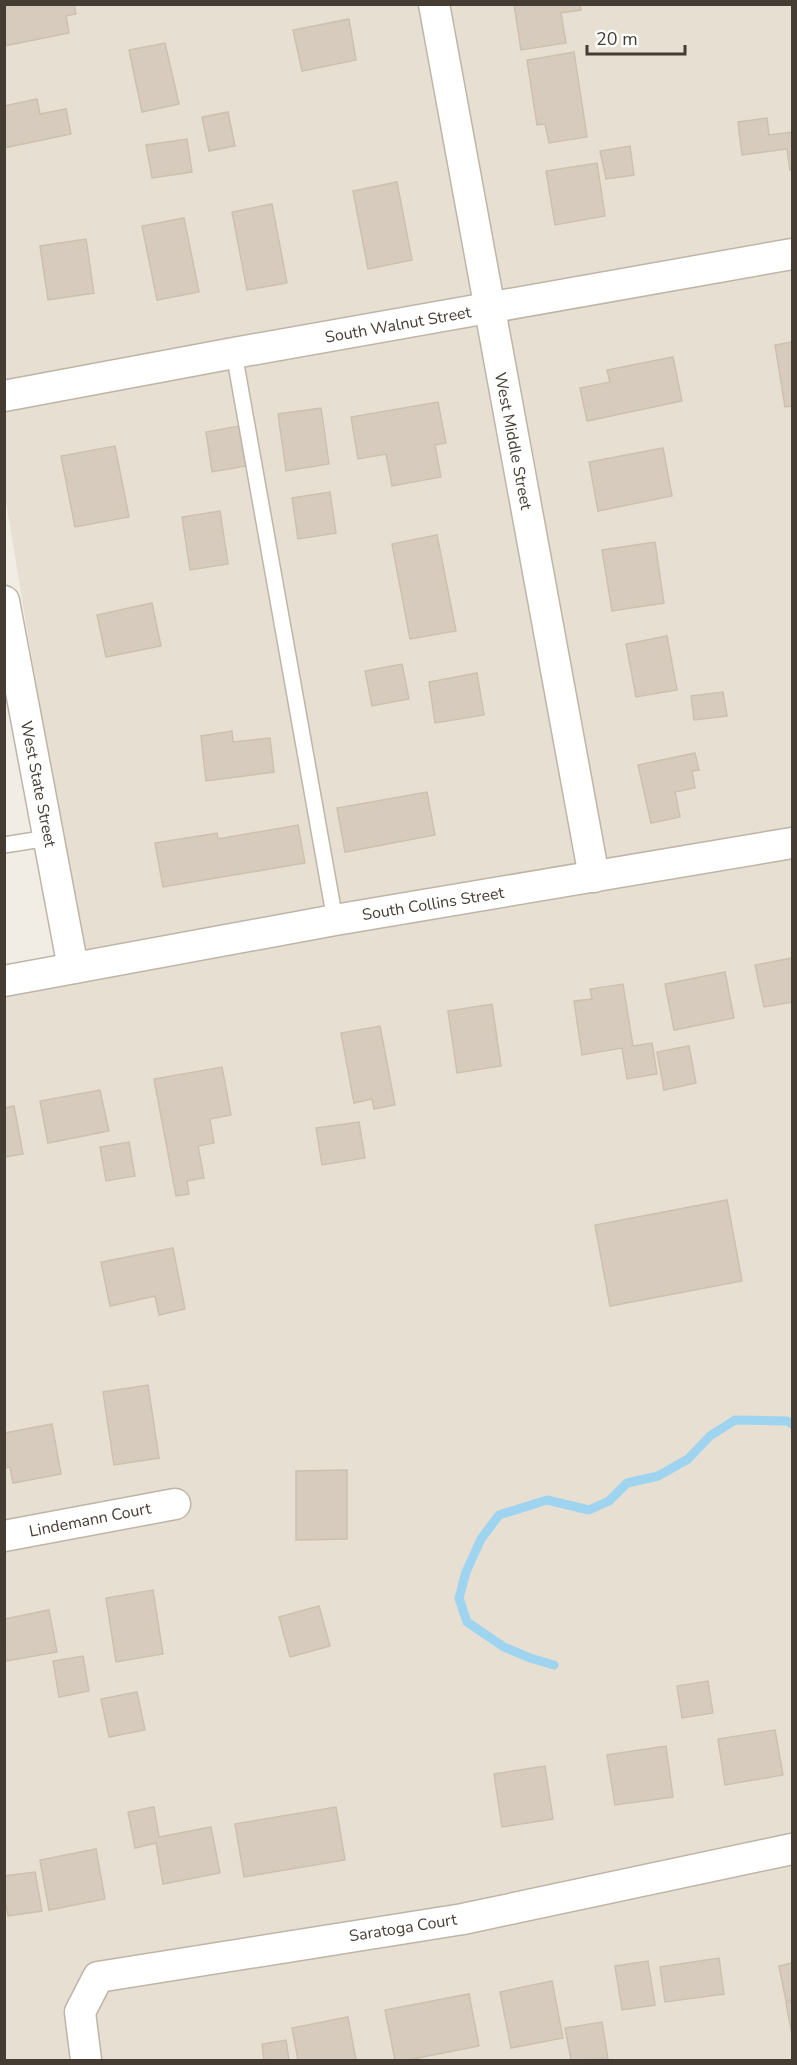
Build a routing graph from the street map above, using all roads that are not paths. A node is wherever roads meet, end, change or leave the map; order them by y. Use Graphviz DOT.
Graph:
graph roads {
  1 [pos="434,4"];
  2 [pos="792,254"];
  3 [pos="489,309"];
  4 [pos="234,353"];
  5 [pos="4,396"];
  6 [pos="4,601"];
  7 [pos="48,838"];
  8 [pos="792,843"];
  9 [pos="4,845"];
  10 [pos="594,877"];
  11 [pos="335,921"];
  12 [pos="73,968"];
  13 [pos="4,981"];
  14 [pos="175,1504"];
  15 [pos="4,1536"];
  16 [pos="792,1849"];
  17 [pos="86,2061"];
  1 -- 3 [label="street, West Middle Street"];
  2 -- 3 [label="street, South Walnut Street"];
  3 -- 4 [label="street, South Walnut Street"];
  3 -- 10 [label="street, West Middle Street"];
  4 -- 5 [label="street, South Walnut Street"];
  4 -- 11 [label="lane"];
  6 -- 7 [label="street, West State Street"];
  7 -- 9 [label="lane"];
  7 -- 12 [label="street, West State Street"];
  8 -- 10 [label="street, South Collins Street"];
  10 -- 11 [label="street, South Collins Street"];
  11 -- 12 [label="street, South Collins Street"];
  12 -- 13 [label="street, South Collins Street"];
  14 -- 15 [label="street, Lindemann Court"];
  16 -- 17 [label="street, Saratoga Court"];
}
